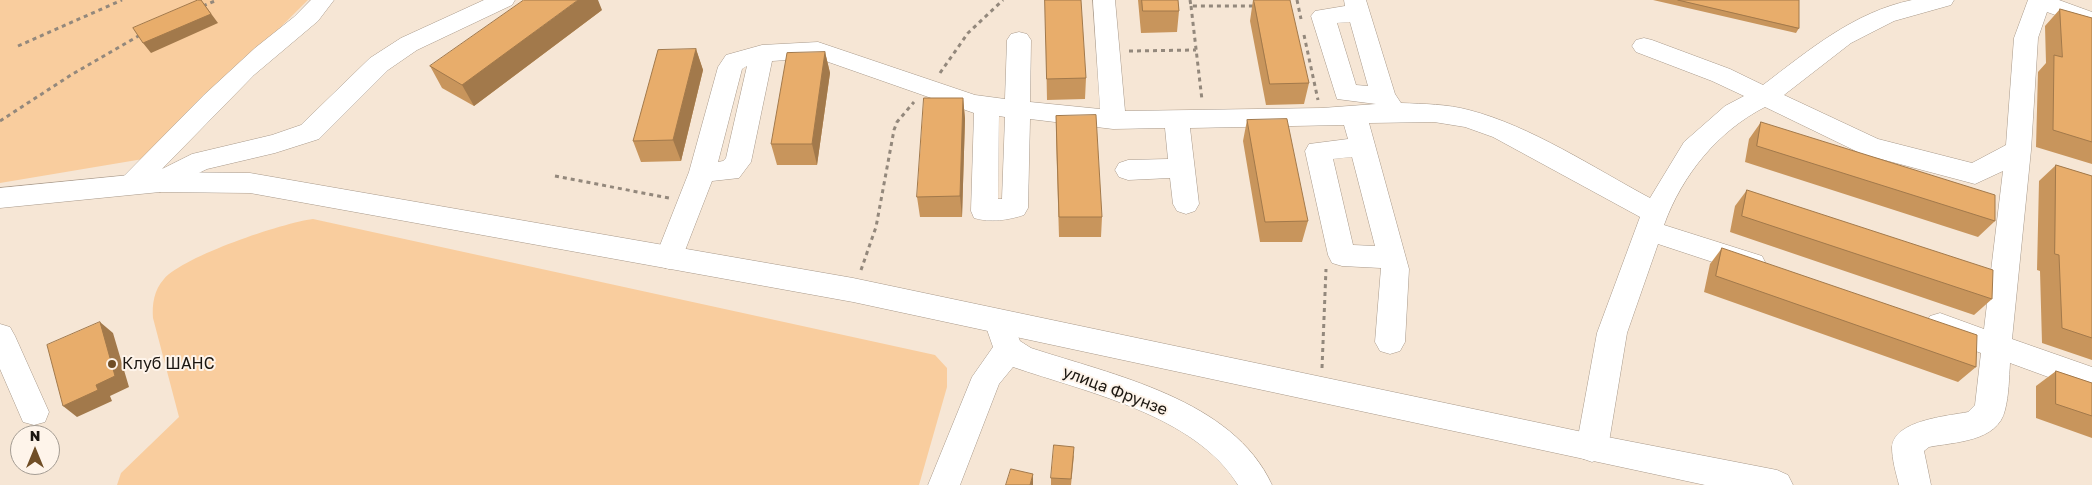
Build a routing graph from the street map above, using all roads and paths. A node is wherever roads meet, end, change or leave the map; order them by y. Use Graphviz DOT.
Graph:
graph roads {
  1 [pos="122,0"];
  2 [pos="217,0"];
  3 [pos="323,0"];
  4 [pos="504,0"];
  5 [pos="1003,0"];
  6 [pos="1104,0"];
  7 [pos="1190,0"];
  8 [pos="1297,0"];
  9 [pos="1943,0"];
  10 [pos="1191,6"];
  11 [pos="1259,6"];
  12 [pos="1357,6"];
  13 [pos="200,7"];
  14 [pos="2092,20"];
  15 [pos="1302,24"];
  16 [pos="1304,33"];
  17 [pos="143,34"];
  18 [pos="1019,40"];
  19 [pos="18,46"];
  20 [pos="1644,46"];
  21 [pos="1196,50"];
  22 [pos="1108,51"];
  23 [pos="926,88"];
  24 [pos="1765,96"];
  25 [pos="1389,104"];
  26 [pos="987,106"];
  27 [pos="1018,109"];
  28 [pos="1354,114"];
  29 [pos="1176,118"];
  30 [pos="1205,118"];
  31 [pos="1322,118"];
  32 [pos="1113,120"];
  33 [pos="0,121"];
  34 [pos="1364,147"];
  35 [pos="2018,150"];
  36 [pos="1182,168"];
  37 [pos="1128,170"];
  38 [pos="555,176"];
  39 [pos="160,182"];
  40 [pos="132,184"];
  41 [pos="0,198"];
  42 [pos="692,202"];
  43 [pos="1186,204"];
  44 [pos="1652,222"];
  45 [pos="669,258"];
  46 [pos="1392,258"];
  47 [pos="1780,273"];
  48 [pos="853,290"];
  49 [pos="1912,316"];
  50 [pos="998,321"];
  51 [pos="0,336"];
  52 [pos="1390,342"];
  53 [pos="1996,344"];
  54 [pos="1009,349"];
  55 [pos="2092,380"];
  56 [pos="34,412"];
  57 [pos="1592,448"];
  58 [pos="944,485"];
  59 [pos="1256,485"];
  60 [pos="1777,485"];
  61 [pos="1915,485"];
  1 -- 19 [label="path"];
  2 -- 13 [label="path"];
  3 -- 40 [label="main road"];
  4 -- 39 [label="main road"];
  5 -- 23 [label="path"];
  6 -- 22 [label="main road"];
  7 -- 10 [label="path"];
  8 -- 15 [label="path"];
  9 -- 24 [label="main road"];
  10 -- 11 [label="path"];
  10 -- 21 [label="path"];
  12 -- 25 [label="main road"];
  12 -- 25 [label="main road"];
  14 -- 35 [label="main road"];
  16 -- 31 [label="path"];
  17 -- 33 [label="path"];
  18 -- 27 [label="main road"];
  20 -- 24 [label="main road"];
  21 -- 22 [label="path"];
  21 -- 30 [label="path"];
  22 -- 32 [label="main road"];
  23 -- 26 [label="main road"];
  23 -- 42 [label="main road"];
  23 -- 48 [label="path"];
  24 -- 35 [label="main road"];
  24 -- 44 [label="main road"];
  25 -- 28 [label="main road"];
  25 -- 44 [label="main road"];
  26 -- 27 [label="main road"];
  26 -- 27 [label="main road"];
  27 -- 32 [label="main road"];
  28 -- 31 [label="main road"];
  28 -- 34 [label="main road"];
  29 -- 30 [label="main road"];
  29 -- 32 [label="main road"];
  29 -- 36 [label="main road"];
  30 -- 31 [label="main road"];
  34 -- 46 [label="main road"];
  34 -- 46 [label="main road"];
  35 -- 53 [label="main road"];
  36 -- 37 [label="main road"];
  36 -- 43 [label="main road"];
  38 -- 42 [label="path"];
  39 -- 40 [label="main road"];
  39 -- 45 [label="main road"];
  40 -- 41 [label="main road"];
  42 -- 45 [label="main road"];
  44 -- 47 [label="main road"];
  44 -- 57 [label="main road"];
  45 -- 48 [label="main road"];
  46 -- 52 [label="main road"];
  48 -- 50 [label="main road"];
  49 -- 53 [label="main road"];
  50 -- 54 [label="main road"];
  50 -- 57 [label="main road"];
  51 -- 56 [label="main road"];
  53 -- 55 [label="main road"];
  53 -- 61 [label="main road"];
  54 -- 58 [label="main road"];
  54 -- 59 [label="main road, улица Фрунзе"];
  57 -- 60 [label="main road"];
}
